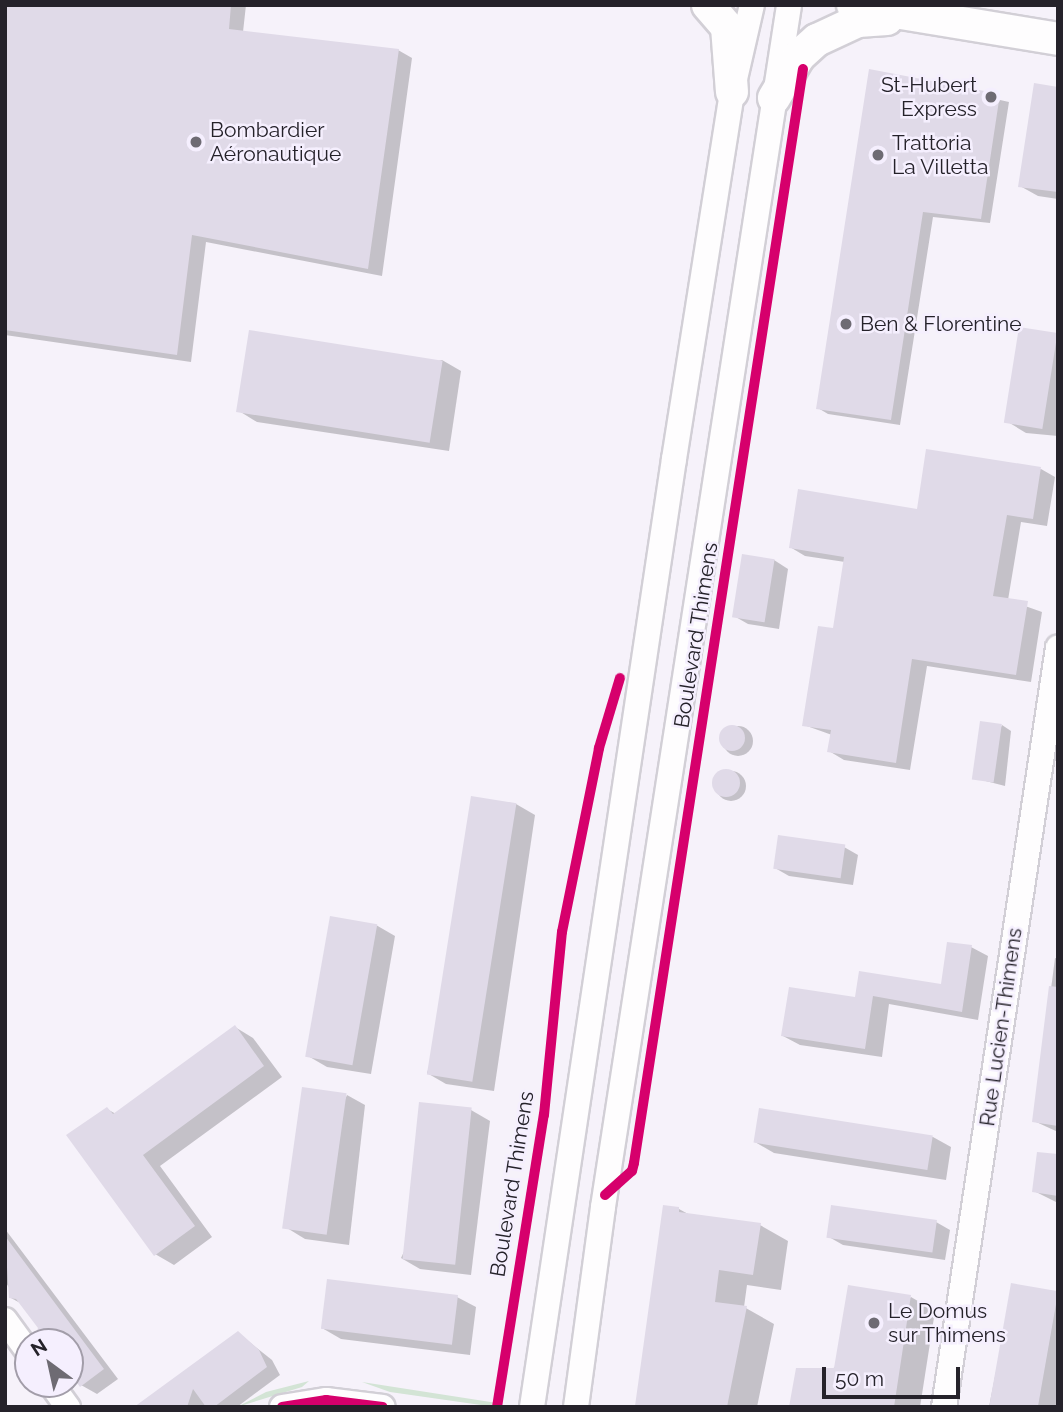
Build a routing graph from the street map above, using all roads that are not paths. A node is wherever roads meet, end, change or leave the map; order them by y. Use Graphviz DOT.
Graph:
graph roads {
  1 [pos="708,5"];
  2 [pos="752,5"];
  3 [pos="789,5"];
  4 [pos="853,5"];
  5 [pos="934,19"];
  6 [pos="1058,39"];
  7 [pos="732,92"];
  8 [pos="774,98"];
  9 [pos="1058,648"];
  10 [pos="282,1407"];
  11 [pos="383,1407"];
  12 [pos="532,1407"];
  13 [pos="576,1407"];
  14 [pos="944,1407"];
  1 -- 7 [label="main road"];
  2 -- 7 [label="street"];
  3 -- 8 [label="street, Boulevard Thimens"];
  4 -- 5 [label="main road"];
  5 -- 6 [label="main road"];
  5 -- 8 [label="main road"];
  7 -- 12 [label="street"];
  8 -- 13 [label="street, Boulevard Thimens"];
  9 -- 14 [label="street, Rue Lucien-Thimens"];
  10 -- 11 [label="street"];
}
